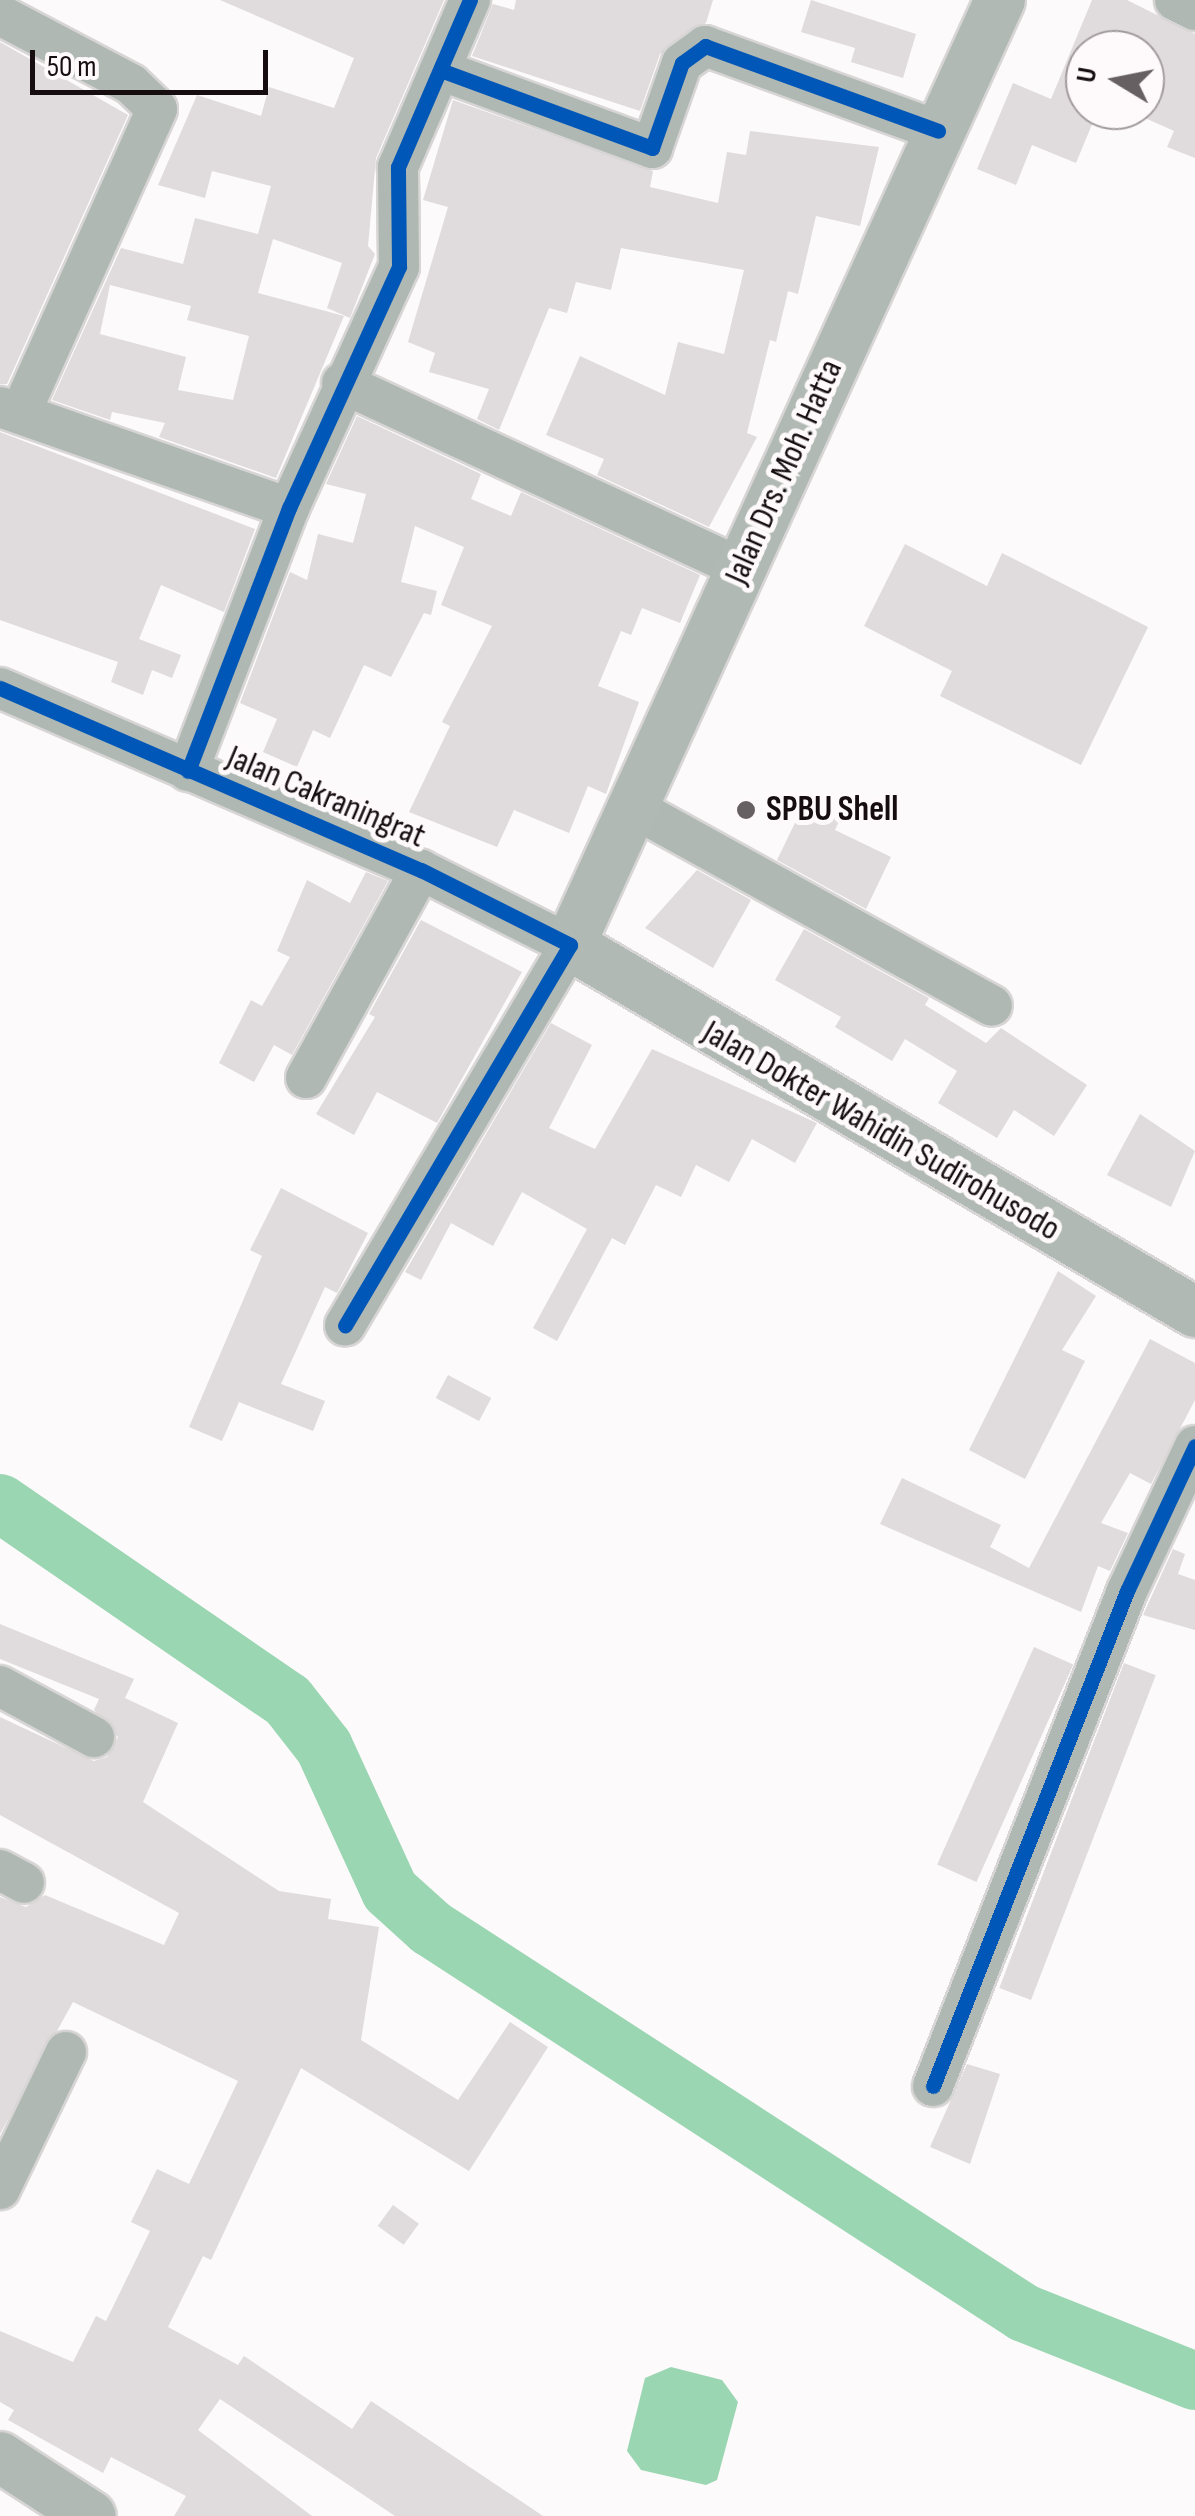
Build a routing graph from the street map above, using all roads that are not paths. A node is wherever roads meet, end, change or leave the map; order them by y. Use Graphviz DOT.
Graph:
graph roads {
  1 [pos="470,0"];
  2 [pos="1000,0"];
  3 [pos="1175,0"];
  4 [pos="1195,10"];
  5 [pos="0,15"];
  6 [pos="443,71"];
  7 [pos="938,131"];
  8 [pos="342,383"];
  9 [pos="10,411"];
  10 [pos="289,508"];
  11 [pos="741,568"];
  12 [pos="0,688"];
  13 [pos="188,771"];
  14 [pos="632,807"];
  15 [pos="421,870"];
  16 [pos="570,945"];
  17 [pos="992,1006"];
  18 [pos="306,1078"];
  19 [pos="1195,1312"];
  20 [pos="344,1326"];
  21 [pos="1195,1446"];
  22 [pos="1184,1492"];
  23 [pos="0,1686"];
  24 [pos="94,1738"];
  25 [pos="66,2052"];
  26 [pos="933,2086"];
  27 [pos="0,2189"];
  28 [pos="0,2457"];
  29 [pos="92,2516"];
  1 -- 6 [label="street"];
  2 -- 7 [label="main road, Jalan Drs. Moh. Hatta"];
  3 -- 4 [label="street"];
  5 -- 9 [label="street"];
  6 -- 7 [label="street"];
  6 -- 8 [label="street"];
  7 -- 11 [label="main road, Jalan Drs. Moh. Hatta"];
  8 -- 10 [label="street"];
  8 -- 11 [label="street"];
  9 -- 10 [label="street"];
  10 -- 13 [label="street"];
  11 -- 14 [label="main road, Jalan Drs. Moh. Hatta"];
  12 -- 13 [label="street, Jalan Cakraningrat"];
  13 -- 15 [label="street, Jalan Cakraningrat"];
  14 -- 16 [label="main road, Jalan Drs. Moh. Hatta"];
  14 -- 17 [label="street"];
  15 -- 16 [label="street, Jalan Cakraningrat"];
  15 -- 18 [label="street"];
  16 -- 19 [label="main road, Jalan Dokter Wahidin Sudirohusodo"];
  16 -- 20 [label="street"];
  21 -- 22 [label="street"];
  22 -- 26 [label="street"];
  23 -- 24 [label="street"];
  25 -- 27 [label="street"];
  28 -- 29 [label="main road"];
}
